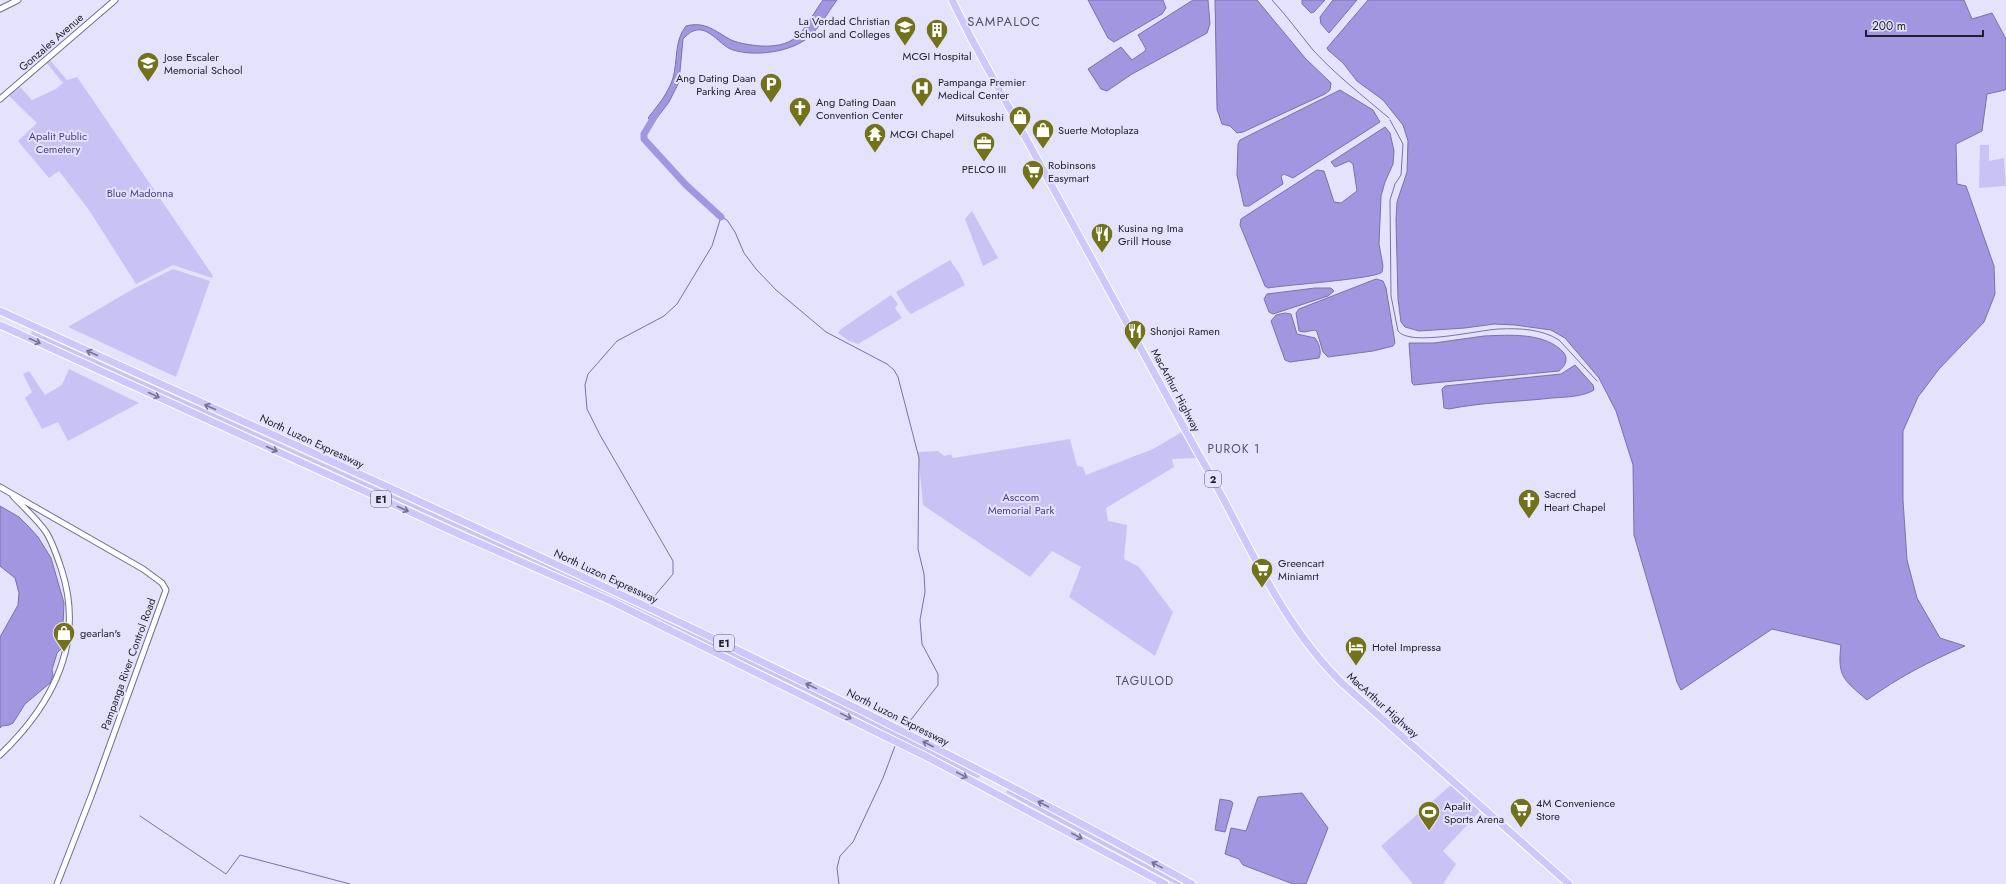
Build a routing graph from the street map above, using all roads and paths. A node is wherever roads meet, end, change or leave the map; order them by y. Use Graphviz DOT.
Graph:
graph roads {
  1 [pos="18,0"];
  2 [pos="115,0"];
  3 [pos="952,0"];
  4 [pos="0,9"];
  5 [pos="0,99"];
  6 [pos="0,311"];
  7 [pos="0,324"];
  8 [pos="0,487"];
  9 [pos="9,492"];
  10 [pos="0,755"];
  11 [pos="57,884"];
  12 [pos="1166,884"];
  13 [pos="1192,884"];
  14 [pos="1569,884"];
  1 -- 4 [label="street"];
  2 -- 5 [label="street, Gonzales Avenue"];
  3 -- 14 [label="highway, MacArthur Highway / 2"];
  13 -- 6 [label="highway, North Luzon Expressway / E1, one-way"];
  7 -- 12 [label="highway, North Luzon Expressway / E1, one-way"];
  8 -- 9 [label="street, Pampanga River Control Road"];
  9 -- 10 [label="street"];
  9 -- 11 [label="street, Pampanga River Control Road"];
}
